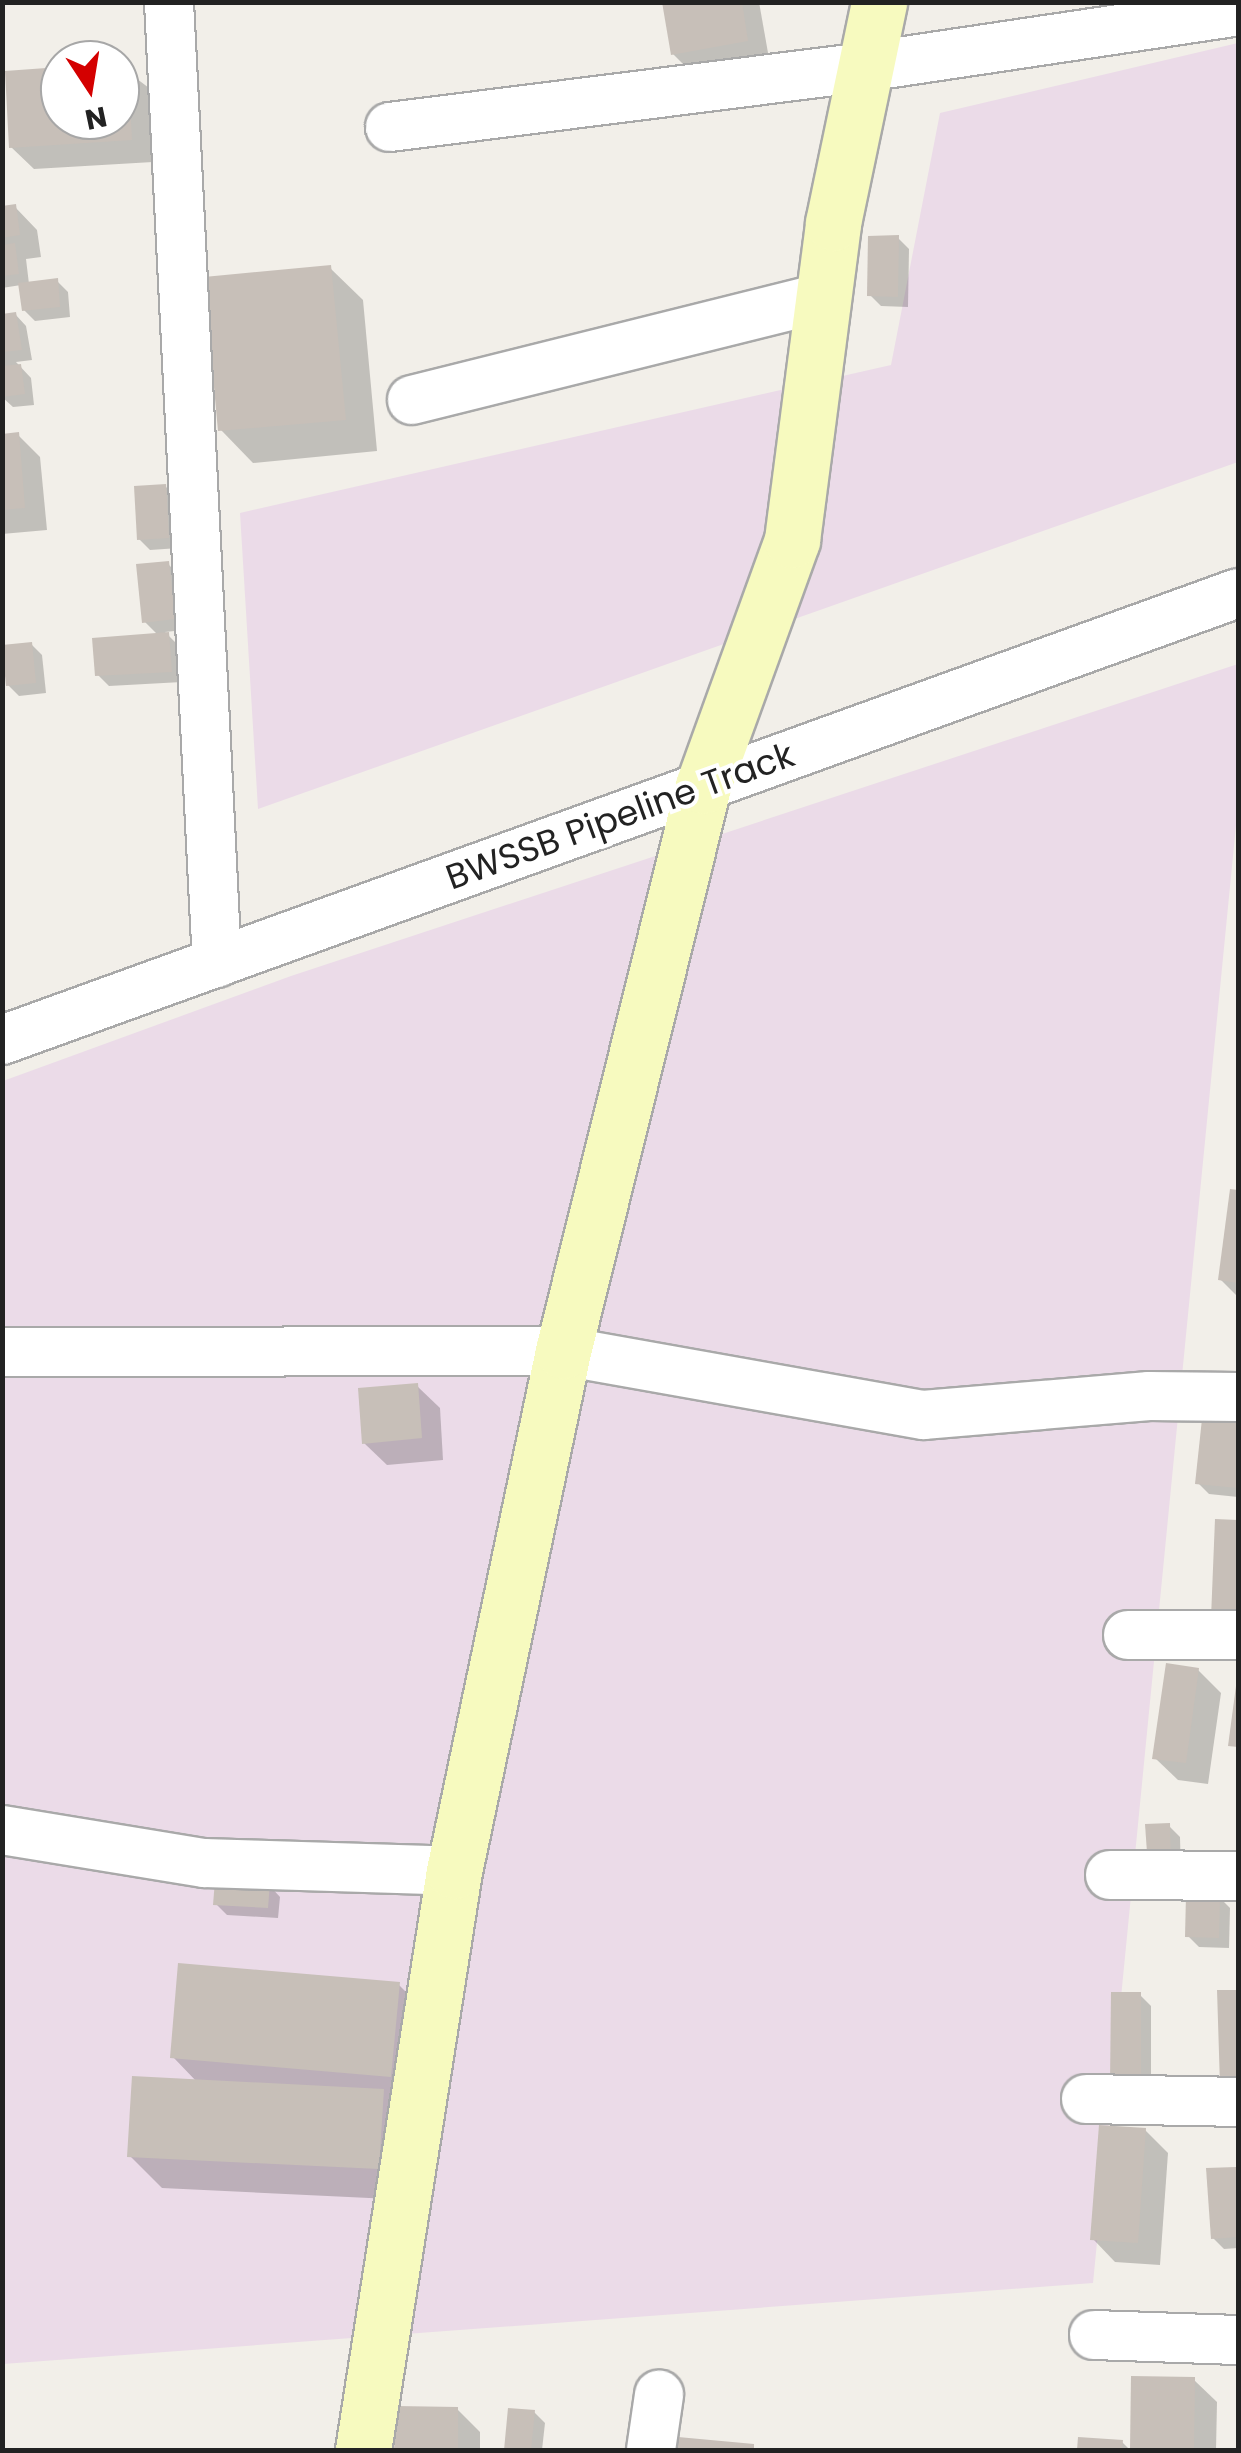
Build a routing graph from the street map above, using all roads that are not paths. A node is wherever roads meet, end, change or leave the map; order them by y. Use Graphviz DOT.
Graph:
graph roads {
  1 [pos="169,2"];
  2 [pos="879,2"];
  3 [pos="1053,2"];
  4 [pos="1238,10"];
  5 [pos="992,48"];
  6 [pos="865,67"];
  7 [pos="390,128"];
  8 [pos="824,298"];
  9 [pos="412,400"];
  10 [pos="1238,593"];
  11 [pos="704,786"];
  12 [pos="217,962"];
  13 [pos="2,1040"];
  14 [pos="563,1351"];
  15 [pos="2,1352"];
  16 [pos="1238,1397"];
  17 [pos="1128,1635"];
  18 [pos="1238,1635"];
  19 [pos="2,1830"];
  20 [pos="454,1870"];
  21 [pos="1110,1875"];
  22 [pos="1238,1876"];
  23 [pos="1086,2099"];
  24 [pos="1238,2102"];
  25 [pos="1094,2334"];
  26 [pos="1238,2340"];
  27 [pos="659,2395"];
  28 [pos="363,2450"];
  29 [pos="651,2450"];
  1 -- 12 [label="street"];
  2 -- 6 [label="street"];
  3 -- 5 [label="street"];
  4 -- 5 [label="street"];
  5 -- 6 [label="street"];
  6 -- 7 [label="street"];
  6 -- 8 [label="street"];
  8 -- 9 [label="street"];
  8 -- 11 [label="street"];
  10 -- 11 [label="street, BWSSB Pipeline Track"];
  11 -- 12 [label="street, BWSSB Pipeline Track"];
  11 -- 14 [label="street"];
  12 -- 13 [label="street, BWSSB Pipeline Track"];
  14 -- 15 [label="street"];
  14 -- 16 [label="street"];
  14 -- 20 [label="street"];
  17 -- 18 [label="street"];
  19 -- 20 [label="street"];
  20 -- 28 [label="street"];
  21 -- 22 [label="street"];
  23 -- 24 [label="street"];
  25 -- 26 [label="street"];
  27 -- 29 [label="street"];
}
